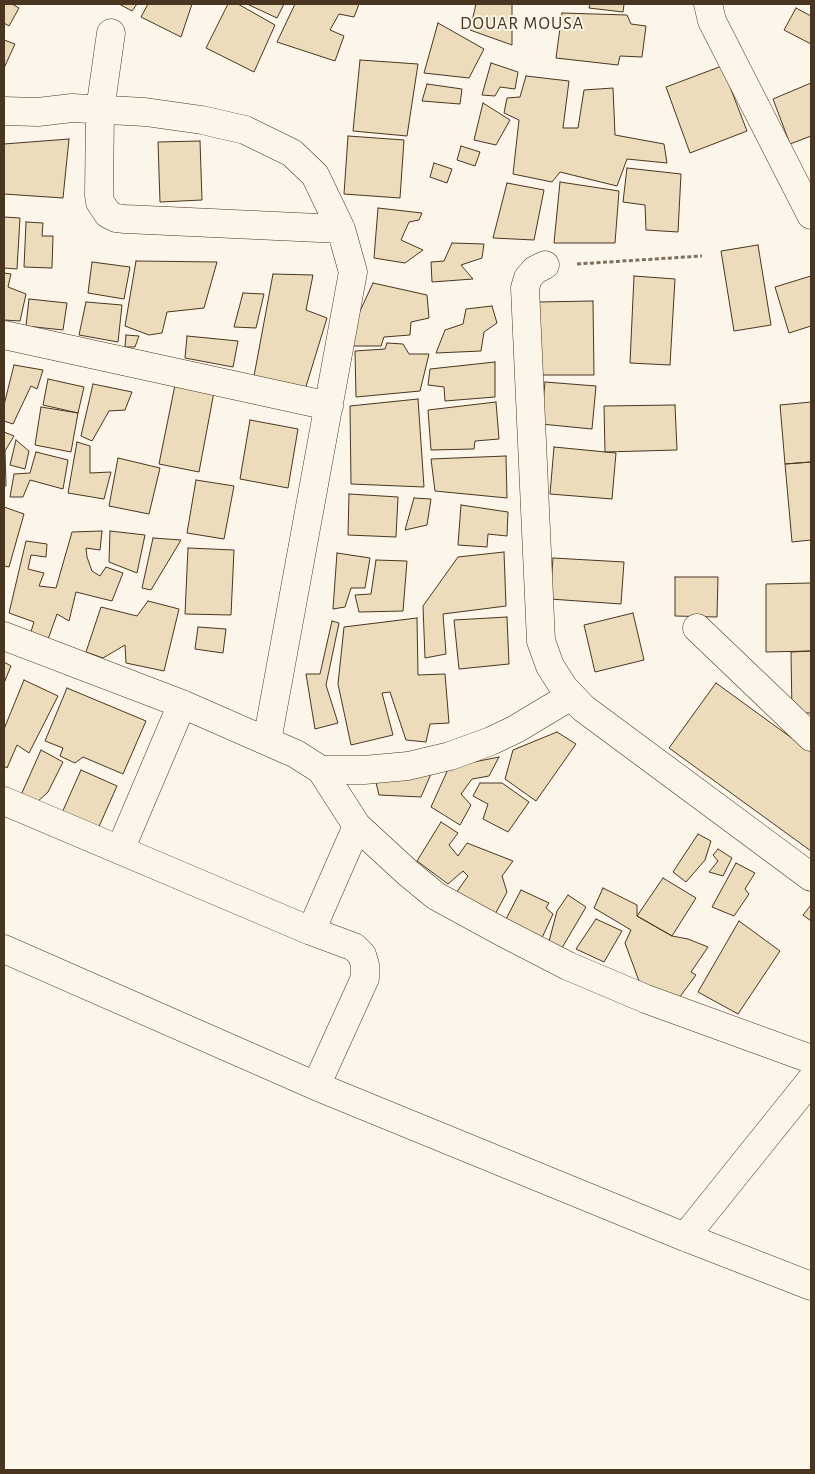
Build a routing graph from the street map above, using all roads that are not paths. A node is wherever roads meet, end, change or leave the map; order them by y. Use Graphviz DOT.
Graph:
graph roads {
  1 [pos="708,4"];
  2 [pos="111,34"];
  3 [pos="100,110"];
  4 [pos="4,111"];
  5 [pos="811,215"];
  6 [pos="341,228"];
  7 [pos="545,266"];
  8 [pos="4,334"];
  9 [pos="329,406"];
  10 [pos="697,628"];
  11 [pos="4,636"];
  12 [pos="571,696"];
  13 [pos="182,704"];
  14 [pos="811,737"];
  15 [pos="266,741"];
  16 [pos="321,770"];
  17 [pos="4,801"];
  18 [pos="357,826"];
  19 [pos="120,850"];
  20 [pos="811,877"];
  21 [pos="311,931"];
  22 [pos="4,949"];
  23 [pos="811,1058"];
  24 [pos="811,1080"];
  25 [pos="316,1086"];
  26 [pos="685,1237"];
  27 [pos="811,1286"];
  1 -- 5 [label="street"];
  2 -- 3 [label="street"];
  3 -- 4 [label="street"];
  3 -- 6 [label="street"];
  3 -- 6 [label="street"];
  6 -- 9 [label="street"];
  7 -- 12 [label="street"];
  8 -- 9 [label="street"];
  9 -- 15 [label="street"];
  10 -- 14 [label="street"];
  11 -- 13 [label="street"];
  12 -- 16 [label="street"];
  12 -- 20 [label="street"];
  13 -- 15 [label="street"];
  13 -- 19 [label="street"];
  15 -- 16 [label="street"];
  16 -- 18 [label="street"];
  17 -- 19 [label="street"];
  18 -- 21 [label="street"];
  18 -- 23 [label="street"];
  19 -- 21 [label="street"];
  21 -- 25 [label="street"];
  22 -- 25 [label="street"];
  24 -- 26 [label="street"];
  25 -- 26 [label="street"];
  26 -- 27 [label="street"];
}
